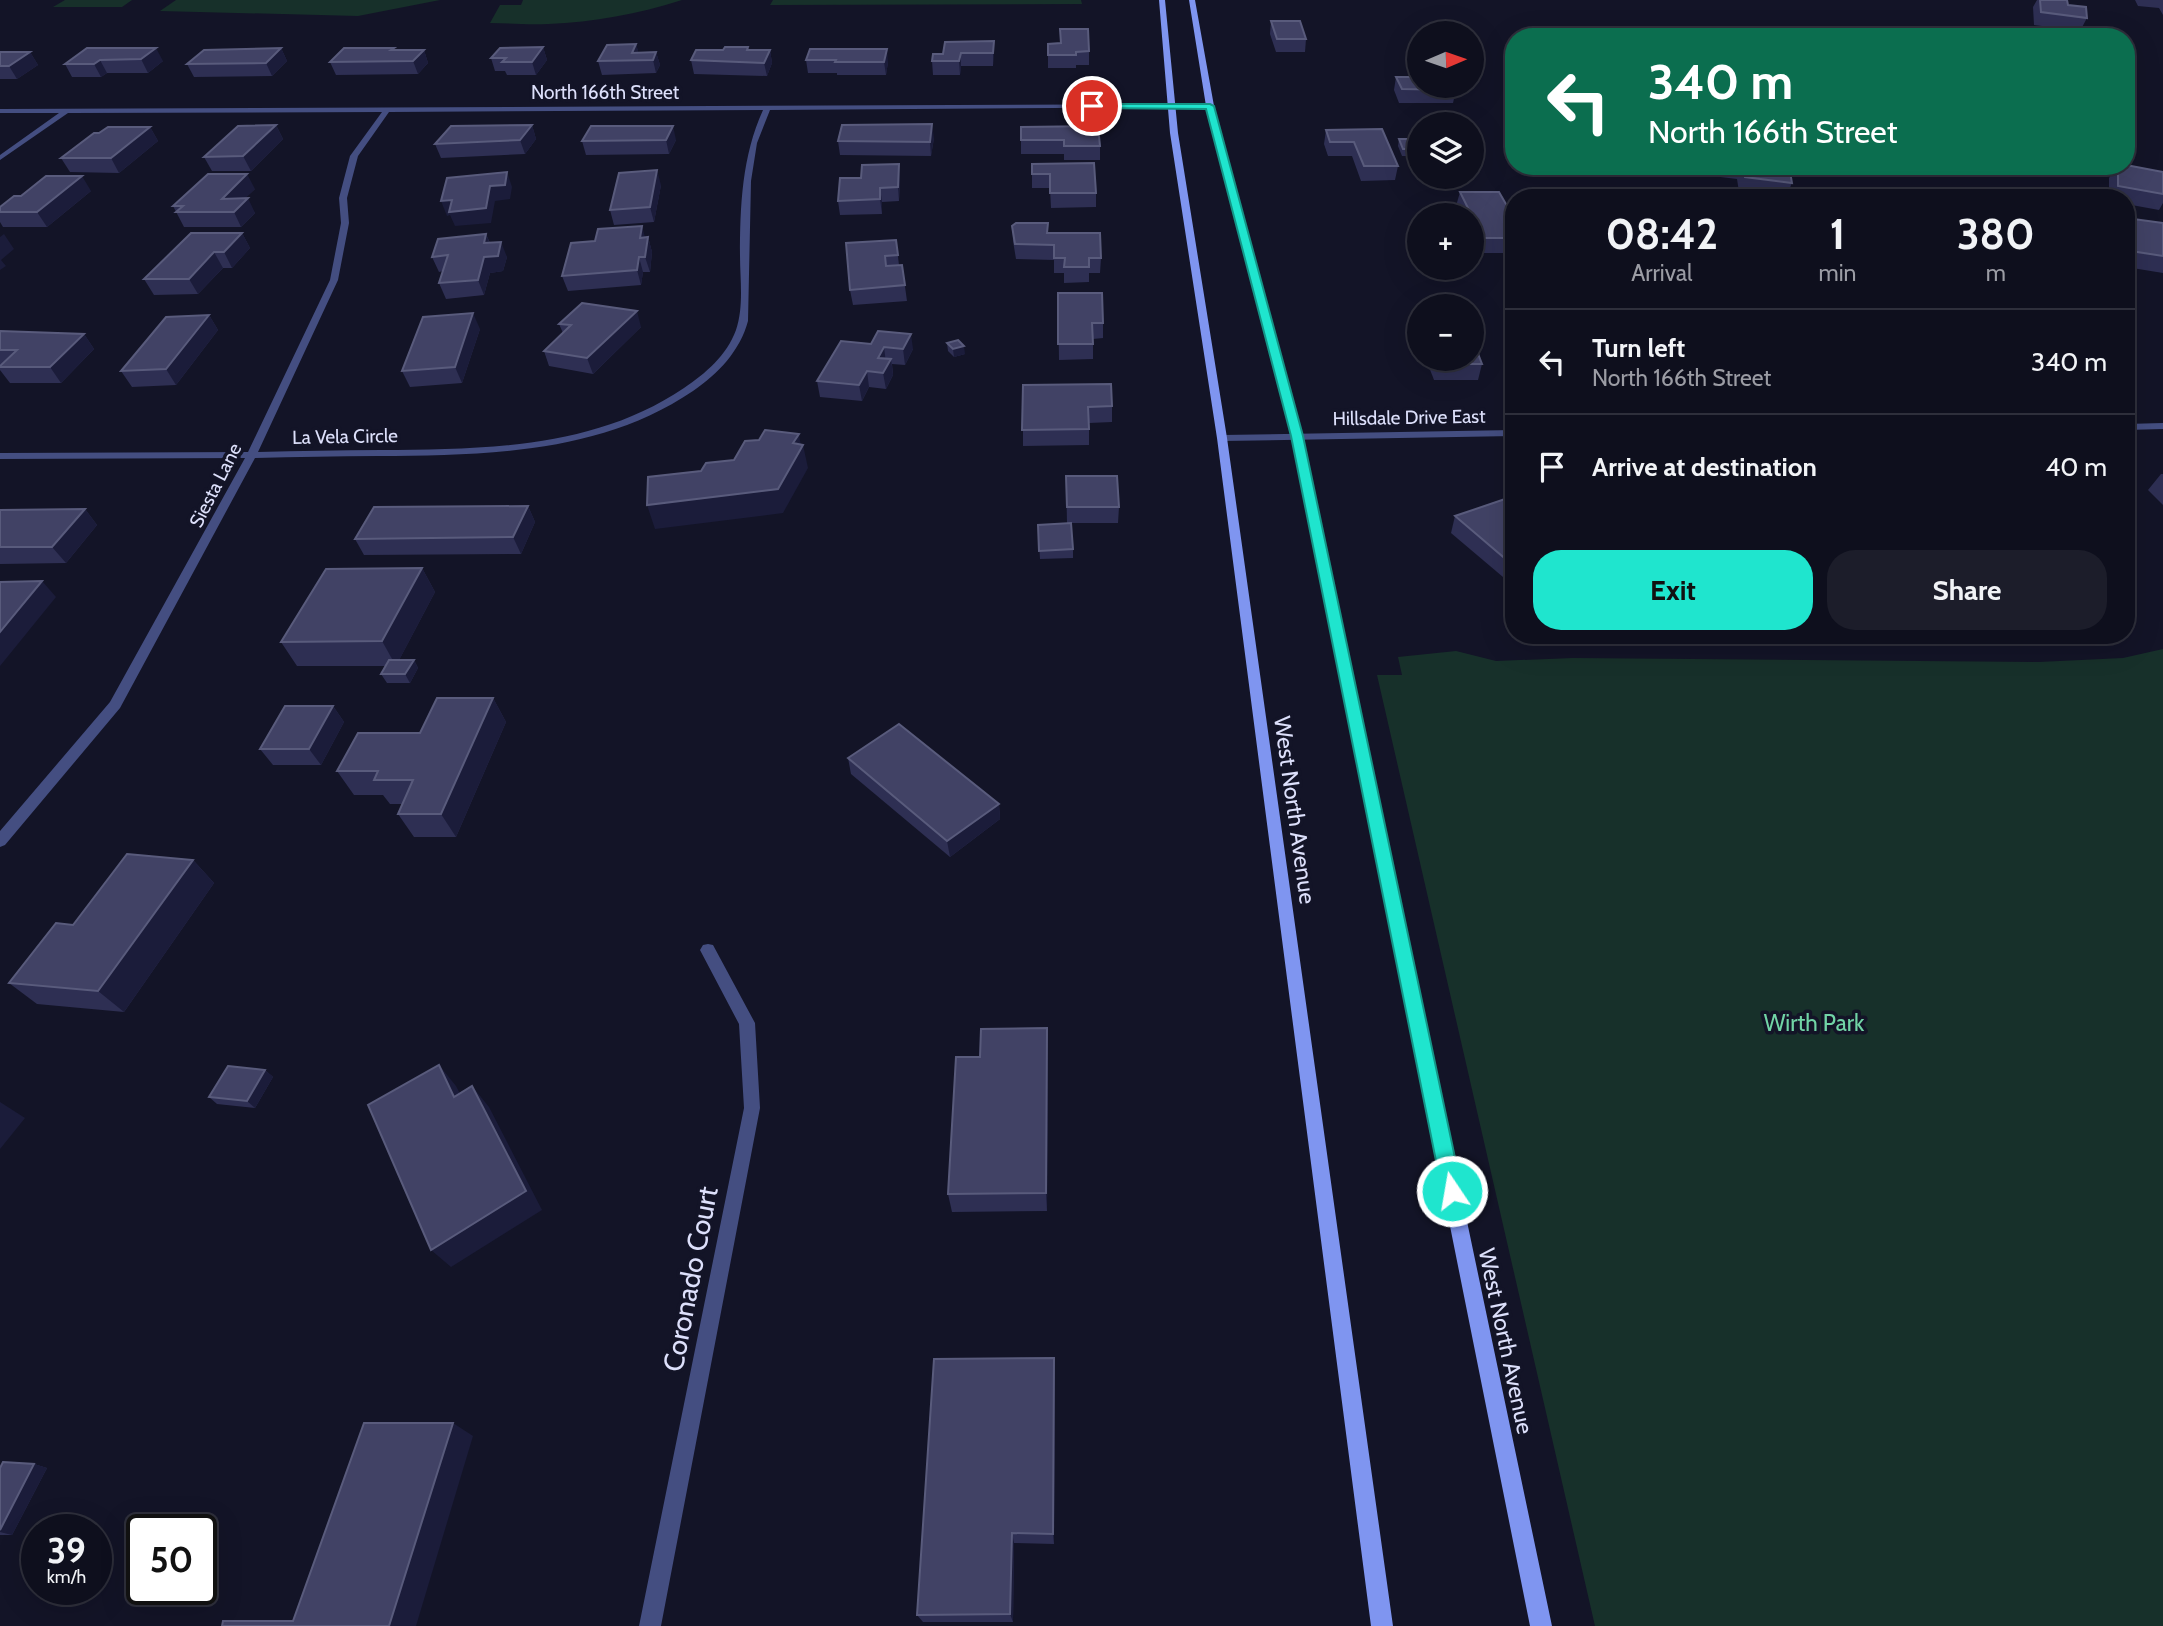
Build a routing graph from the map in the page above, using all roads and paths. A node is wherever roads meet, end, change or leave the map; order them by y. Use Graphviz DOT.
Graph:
graph roads {
  1 [pos="1162,0"];
  2 [pos="1192,0"];
  3 [pos="1170,106"];
  4 [pos="1210,106"];
  5 [pos="767,108"];
  6 [pos="387,110"];
  7 [pos="0,111"];
  8 [pos="66,111"];
  9 [pos="0,158"];
  10 [pos="2163,426"];
  11 [pos="2135,427"];
  12 [pos="1505,433"];
  13 [pos="1297,436"];
  14 [pos="1222,438"];
  15 [pos="0,456"];
  16 [pos="251,456"];
  17 [pos="0,841"];
  18 [pos="708,950"];
  19 [pos="650,1626"];
  20 [pos="1382,1626"];
  21 [pos="1541,1626"];
  1 -- 3 [label="main road, West North Avenue"];
  2 -- 4 [label="main road, West North Avenue"];
  3 -- 4 [label="street, North 166th Street"];
  3 -- 5 [label="street, North 166th Street"];
  3 -- 14 [label="main road, West North Avenue"];
  4 -- 13 [label="main road, West North Avenue"];
  5 -- 6 [label="street, North 166th Street"];
  5 -- 16 [label="street, La Vela Circle"];
  6 -- 8 [label="street, North 166th Street"];
  6 -- 16 [label="street, Siesta Lane"];
  7 -- 8 [label="street, North 166th Street"];
  8 -- 9 [label="street"];
  10 -- 11 [label="street"];
  12 -- 13 [label="street, Hillsdale Drive East"];
  13 -- 14 [label="street, Hillsdale Drive East"];
  13 -- 21 [label="main road, West North Avenue"];
  14 -- 20 [label="main road, West North Avenue"];
  15 -- 16 [label="street, La Vela Circle"];
  16 -- 17 [label="street, Siesta Lane"];
  18 -- 19 [label="street, Coronado Court"];
}
